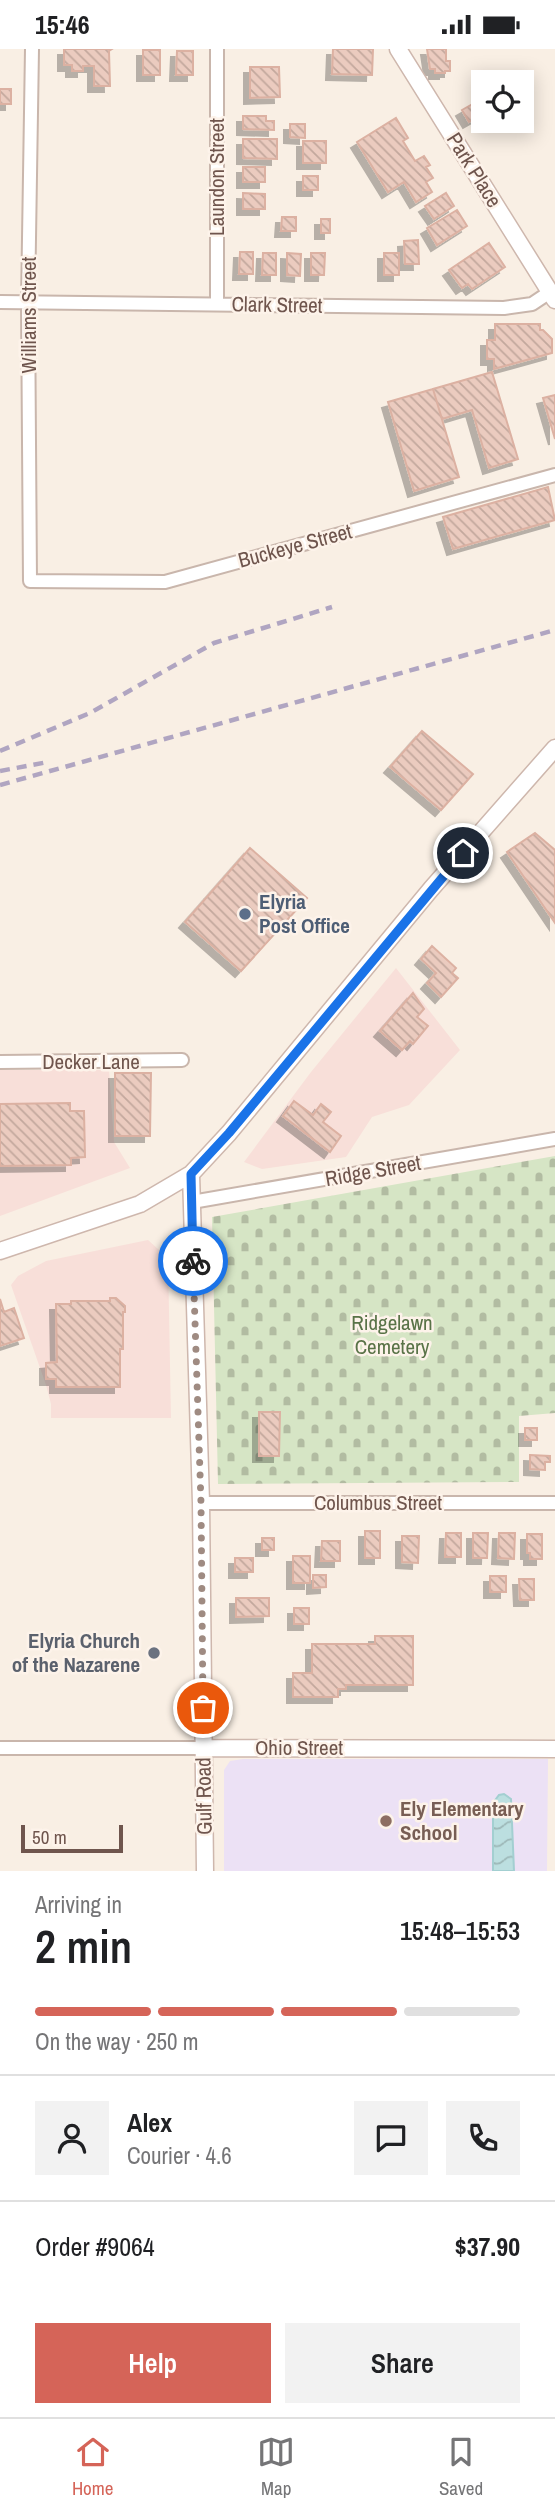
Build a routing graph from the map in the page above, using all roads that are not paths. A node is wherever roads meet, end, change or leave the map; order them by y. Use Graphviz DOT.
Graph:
graph roads {
  1 [pos="32,49"];
  2 [pos="217,49"];
  3 [pos="398,49"];
  4 [pos="553,292"];
  5 [pos="0,302"];
  6 [pos="28,302"];
  7 [pos="217,304"];
  8 [pos="555,475"];
  9 [pos="30,581"];
  10 [pos="555,748"];
  11 [pos="182,1060"];
  12 [pos="0,1062"];
  13 [pos="555,1139"];
  14 [pos="191,1174"];
  15 [pos="192,1202"];
  16 [pos="0,1251"];
  17 [pos="201,1503"];
  18 [pos="555,1503"];
  19 [pos="0,1748"];
  20 [pos="204,1748"];
  21 [pos="555,1749"];
  22 [pos="205,1871"];
  1 -- 6 [label="street, Williams Street"];
  2 -- 7 [label="street, Laundon Street"];
  3 -- 4 [label="street, Park Place"];
  4 -- 7 [label="street, Clark Street"];
  5 -- 6 [label="street, Clark Street"];
  6 -- 7 [label="street, Clark Street"];
  6 -- 9 [label="street, Williams Street"];
  8 -- 9 [label="street, Buckeye Street"];
  10 -- 14 [label="street"];
  11 -- 12 [label="street, Decker Lane"];
  13 -- 15 [label="street, Ridge Street"];
  14 -- 15 [label="street, Gulf Road"];
  14 -- 16 [label="street"];
  15 -- 17 [label="street, Gulf Road"];
  17 -- 18 [label="street, Columbus Street"];
  17 -- 20 [label="street, Gulf Road"];
  19 -- 20 [label="street, Ohio Street"];
  20 -- 21 [label="street, Ohio Street"];
  20 -- 22 [label="street, Gulf Road"];
}
